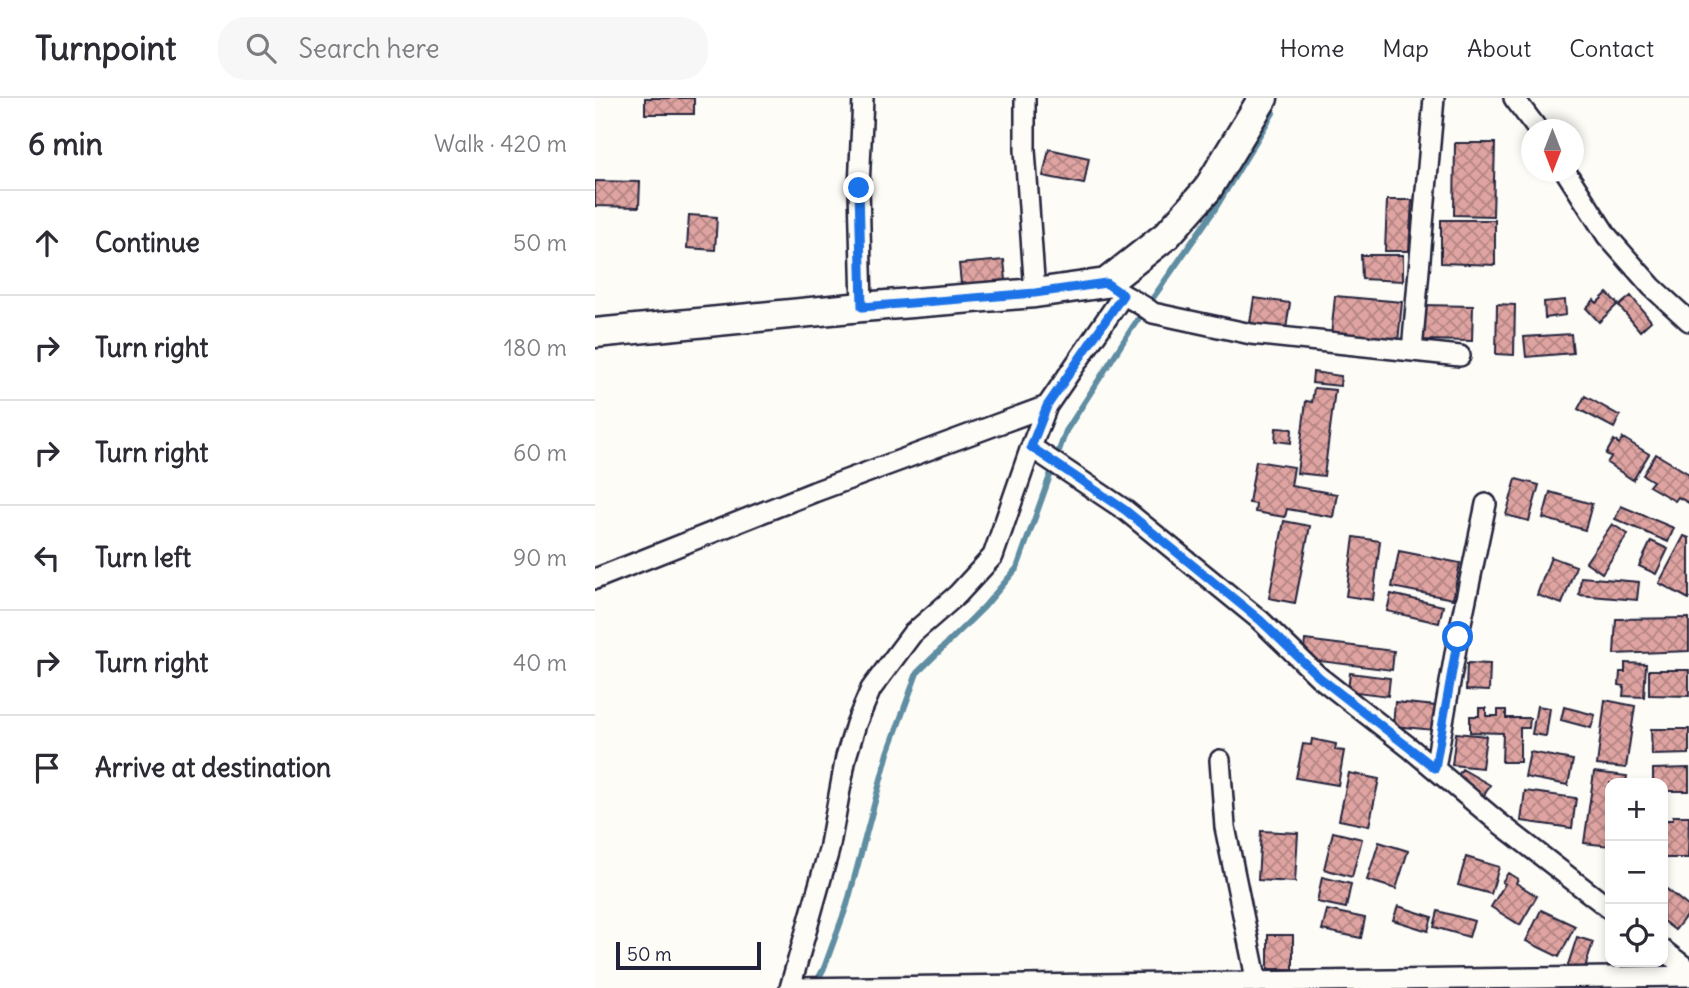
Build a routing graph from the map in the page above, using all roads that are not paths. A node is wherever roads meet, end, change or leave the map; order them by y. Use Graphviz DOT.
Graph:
graph roads {
  1 [pos="863,98"];
  2 [pos="1025,98"];
  3 [pos="1263,98"];
  4 [pos="1434,98"];
  5 [pos="1514,98"];
  6 [pos="1530,119"];
  7 [pos="1572,182"];
  8 [pos="1035,293"];
  9 [pos="1131,298"];
  10 [pos="862,307"];
  11 [pos="1689,321"];
  12 [pos="595,333"];
  13 [pos="1412,351"];
  14 [pos="1460,356"];
  15 [pos="1047,406"];
  16 [pos="1036,450"];
  17 [pos="1486,504"];
  18 [pos="595,579"];
  19 [pos="1220,760"];
  20 [pos="1435,768"];
  21 [pos="1605,905"];
  22 [pos="1668,954"];
  23 [pos="1689,970"];
  24 [pos="1689,976"];
  25 [pos="1257,983"];
  26 [pos="794,988"];
  27 [pos="835,988"];
  1 -- 10 [label="street"];
  2 -- 8 [label="street"];
  3 -- 9 [label="main road"];
  4 -- 13 [label="street"];
  5 -- 6 [label="street"];
  7 -- 11 [label="street"];
  8 -- 9 [label="main road"];
  8 -- 10 [label="main road"];
  9 -- 13 [label="street"];
  9 -- 15 [label="street"];
  10 -- 12 [label="main road"];
  13 -- 14 [label="street"];
  15 -- 16 [label="street"];
  15 -- 18 [label="street"];
  16 -- 20 [label="street"];
  16 -- 26 [label="street"];
  17 -- 20 [label="street"];
  19 -- 25 [label="street"];
  20 -- 21 [label="street"];
  22 -- 23 [label="street"];
  24 -- 25 [label="street"];
  25 -- 27 [label="street"];
  26 -- 27 [label="street"];
}
